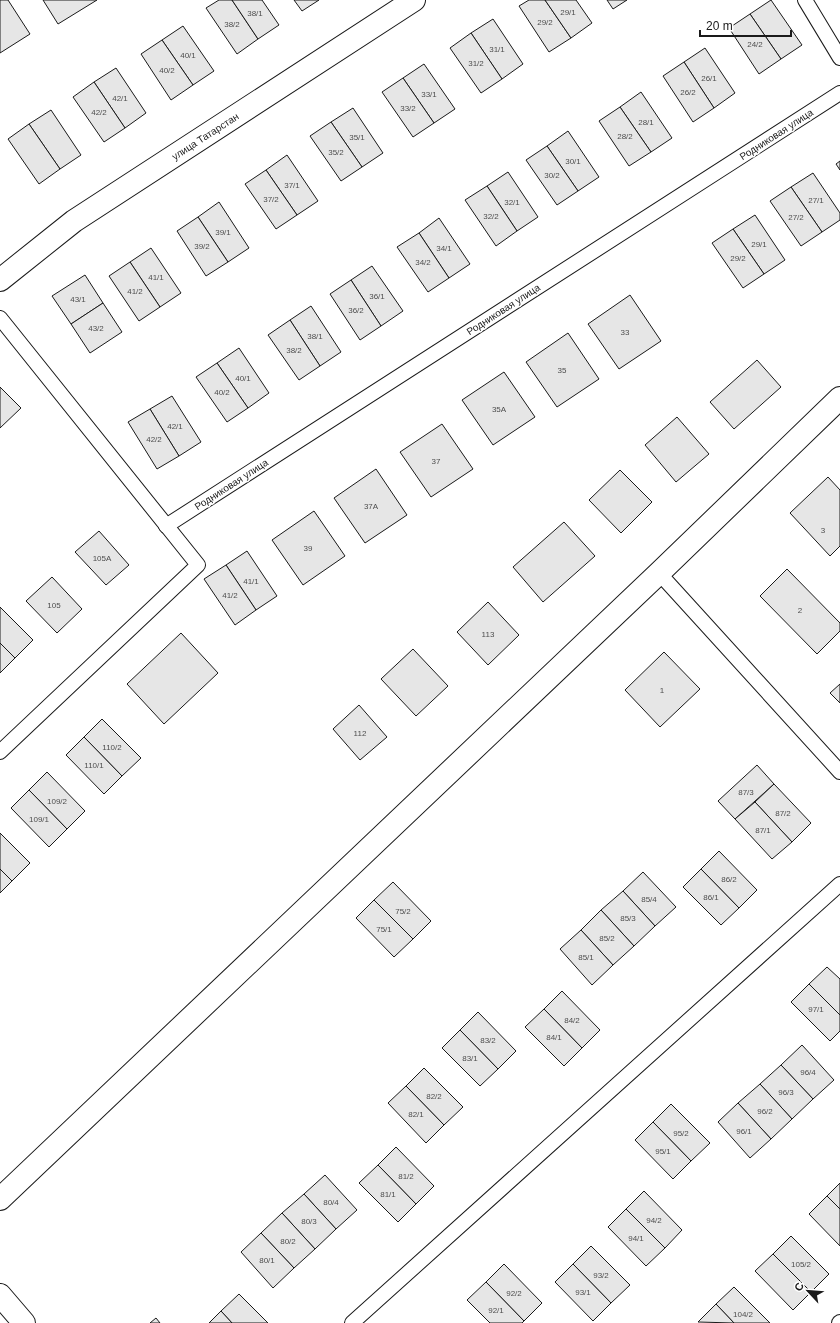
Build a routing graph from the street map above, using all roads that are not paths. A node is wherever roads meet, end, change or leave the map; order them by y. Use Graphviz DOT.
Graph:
graph roads {
  1 [pos="414,0"];
  2 [pos="805,0"];
  3 [pos="840,58"];
  4 [pos="840,93"];
  5 [pos="0,280"];
  6 [pos="0,318"];
  7 [pos="840,398"];
  8 [pos="166,526"];
  9 [pos="659,573"];
  10 [pos="0,752"];
  11 [pos="840,772"];
  12 [pos="840,884"];
  13 [pos="0,1199"];
  14 [pos="0,1295"];
  15 [pos="24,1323"];
  16 [pos="352,1323"];
  1 -- 5 [label="street, улица Татарстан"];
  2 -- 3 [label="lane"];
  4 -- 8 [label="lane, Родниковая улица"];
  6 -- 8 [label="lane"];
  7 -- 9 [label="street"];
  8 -- 10 [label="lane"];
  9 -- 11 [label="lane"];
  9 -- 13 [label="street"];
  12 -- 16 [label="lane"];
  14 -- 15 [label="street"];
}
